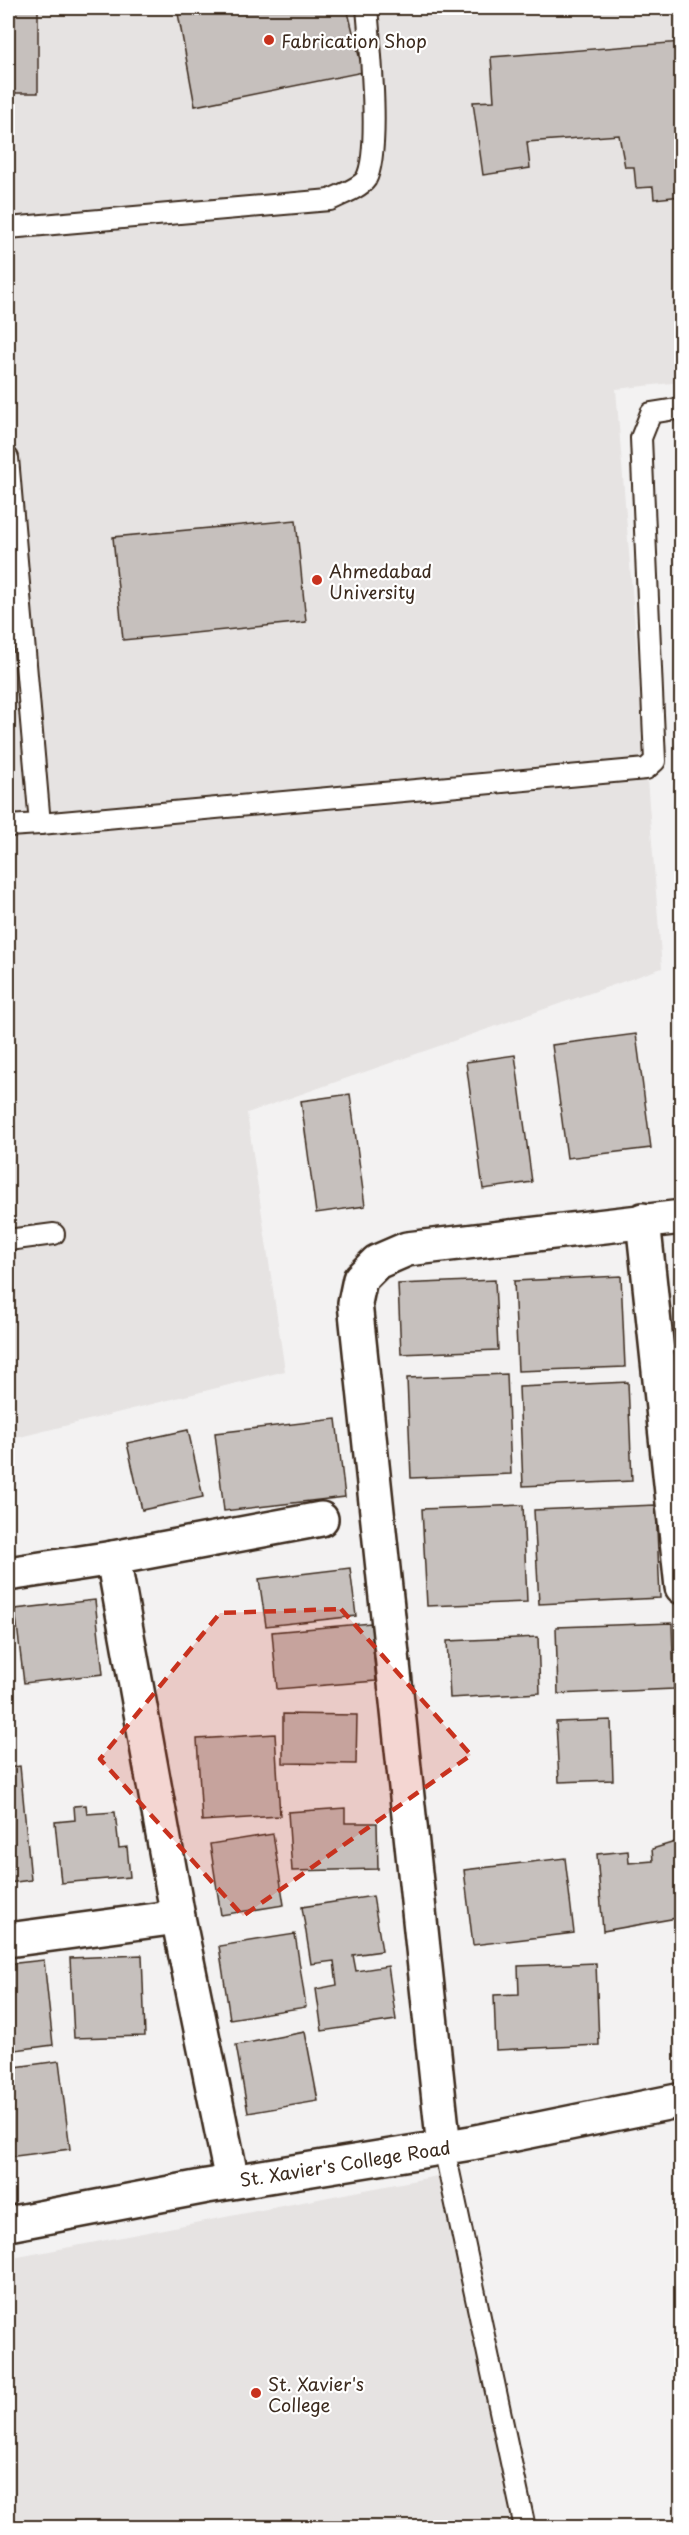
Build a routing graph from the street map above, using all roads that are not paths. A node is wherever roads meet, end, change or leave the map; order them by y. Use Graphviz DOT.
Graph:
graph roads {
  1 [pos="367,8"];
  2 [pos="8,228"];
  3 [pos="681,408"];
  4 [pos="8,458"];
  5 [pos="40,824"];
  6 [pos="8,826"];
  7 [pos="681,1217"];
  8 [pos="643,1220"];
  9 [pos="54,1234"];
  10 [pos="8,1240"];
  11 [pos="321,1519"];
  12 [pos="113,1558"];
  13 [pos="8,1574"];
  14 [pos="681,1587"];
  15 [pos="178,1917"];
  16 [pos="8,1940"];
  17 [pos="681,2100"];
  18 [pos="444,2148"];
  19 [pos="232,2181"];
  20 [pos="8,2224"];
  21 [pos="525,2528"];
  1 -- 2 [label="lane"];
  3 -- 5 [label="lane"];
  4 -- 5 [label="lane"];
  5 -- 6 [label="lane"];
  7 -- 8 [label="street"];
  8 -- 14 [label="street"];
  8 -- 18 [label="street"];
  9 -- 10 [label="lane"];
  11 -- 12 [label="street"];
  12 -- 13 [label="street"];
  12 -- 15 [label="street"];
  15 -- 16 [label="street"];
  15 -- 19 [label="street"];
  17 -- 18 [label="street, St. Xavier's College Road"];
  18 -- 19 [label="street, St. Xavier's College Road"];
  18 -- 21 [label="lane"];
  19 -- 20 [label="street, St. Xavier's College Road"];
}
